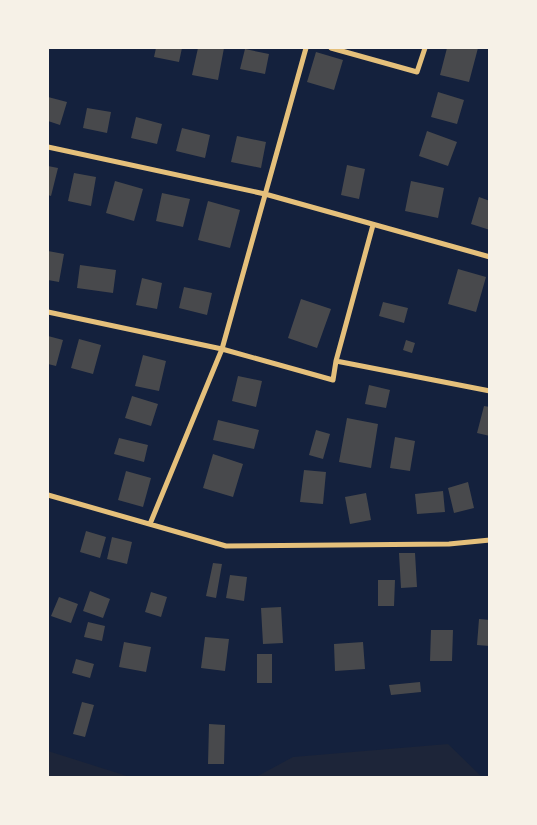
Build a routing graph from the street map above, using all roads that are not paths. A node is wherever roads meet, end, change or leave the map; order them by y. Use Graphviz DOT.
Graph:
graph roads {
  1 [pos="306,48"];
  2 [pos="331,48"];
  3 [pos="425,48"];
  4 [pos="48,147"];
  5 [pos="265,194"];
  6 [pos="373,225"];
  7 [pos="490,257"];
  8 [pos="48,312"];
  9 [pos="222,349"];
  10 [pos="336,361"];
  11 [pos="490,391"];
  12 [pos="48,495"];
  13 [pos="150,524"];
  14 [pos="490,540"];
  1 -- 5 [label="street"];
  2 -- 3 [label="street"];
  4 -- 5 [label="street"];
  5 -- 6 [label="street"];
  5 -- 9 [label="street"];
  6 -- 7 [label="street"];
  6 -- 10 [label="street"];
  8 -- 9 [label="street"];
  9 -- 10 [label="street"];
  9 -- 13 [label="street"];
  10 -- 11 [label="street"];
  12 -- 13 [label="street"];
  13 -- 14 [label="street"];
}
